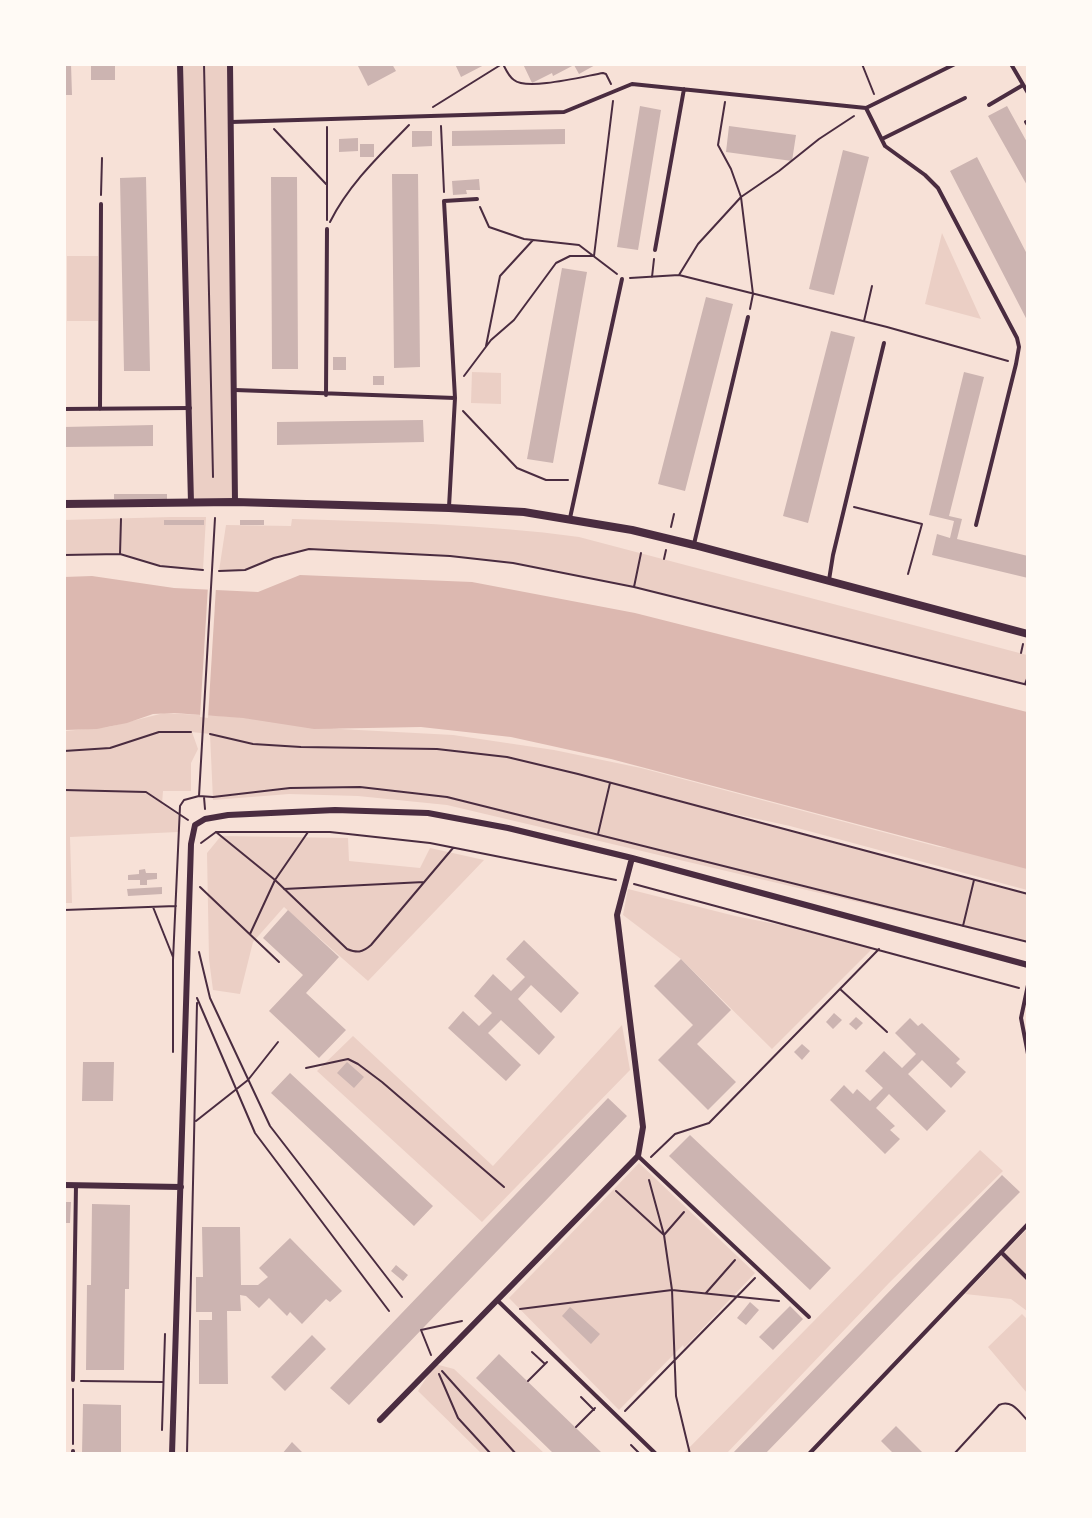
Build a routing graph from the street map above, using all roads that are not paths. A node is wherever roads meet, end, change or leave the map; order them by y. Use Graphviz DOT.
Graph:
graph roads {
  1 [pos="180,64"];
  2 [pos="230,64"];
  3 [pos="955,64"];
  4 [pos="1011,64"];
  5 [pos="1023,85"];
  6 [pos="684,89"];
  7 [pos="1028,93"];
  8 [pos="965,98"];
  9 [pos="989,105"];
  10 [pos="866,108"];
  11 [pos="231,122"];
  12 [pos="882,139"];
  13 [pos="477,199"];
  14 [pos="101,204"];
  15 [pos="327,229"];
  16 [pos="655,250"];
  17 [pos="622,279"];
  18 [pos="748,317"];
  19 [pos="884,344"];
  20 [pos="235,390"];
  21 [pos="326,395"];
  22 [pos="455,398"];
  23 [pos="190,408"];
  24 [pos="64,409"];
  25 [pos="100,409"];
  26 [pos="235,502"];
  27 [pos="191,503"];
  28 [pos="64,504"];
  29 [pos="448,508"];
  30 [pos="569,519"];
  31 [pos="976,525"];
  32 [pos="694,545"];
  33 [pos="829,581"];
  34 [pos="1028,634"];
  35 [pos="632,858"];
  36 [pos="1028,965"];
  37 [pos="1026,988"];
  38 [pos="1028,1054"];
  39 [pos="638,1156"];
  40 [pos="76,1184"];
  41 [pos="64,1185"];
  42 [pos="181,1187"];
  43 [pos="1028,1224"];
  44 [pos="1001,1252"];
  45 [pos="1028,1279"];
  46 [pos="496,1300"];
  47 [pos="809,1317"];
  48 [pos="73,1380"];
  49 [pos="380,1420"];
  50 [pos="172,1454"];
  51 [pos="656,1454"];
  52 [pos="809,1454"];
  1 -- 23 [label="street"];
  2 -- 11 [label="street"];
  3 -- 10 [label="lane"];
  4 -- 5 [label="lane"];
  5 -- 7 [label="lane"];
  5 -- 9 [label="lane"];
  6 -- 10 [label="lane"];
  6 -- 11 [label="lane"];
  6 -- 16 [label="lane"];
  8 -- 12 [label="lane"];
  10 -- 12 [label="lane"];
  11 -- 20 [label="street"];
  12 -- 31 [label="lane"];
  13 -- 22 [label="lane"];
  14 -- 25 [label="lane"];
  15 -- 21 [label="lane"];
  17 -- 30 [label="lane"];
  18 -- 32 [label="lane"];
  19 -- 33 [label="lane"];
  20 -- 21 [label="lane"];
  20 -- 26 [label="street"];
  21 -- 22 [label="lane"];
  22 -- 29 [label="lane"];
  23 -- 25 [label="lane"];
  23 -- 27 [label="street"];
  24 -- 25 [label="lane"];
  26 -- 27 [label="street"];
  26 -- 29 [label="street"];
  27 -- 28 [label="street"];
  29 -- 30 [label="street"];
  30 -- 32 [label="street"];
  32 -- 33 [label="street"];
  33 -- 34 [label="street"];
  35 -- 36 [label="street"];
  35 -- 39 [label="street"];
  35 -- 42 [label="street"];
  37 -- 38 [label="lane"];
  39 -- 46 [label="street"];
  39 -- 47 [label="lane"];
  40 -- 41 [label="street"];
  40 -- 42 [label="street"];
  40 -- 48 [label="lane"];
  42 -- 50 [label="street"];
  43 -- 44 [label="lane"];
  44 -- 45 [label="lane"];
  44 -- 52 [label="lane"];
  46 -- 49 [label="street"];
  46 -- 51 [label="lane"];
}
